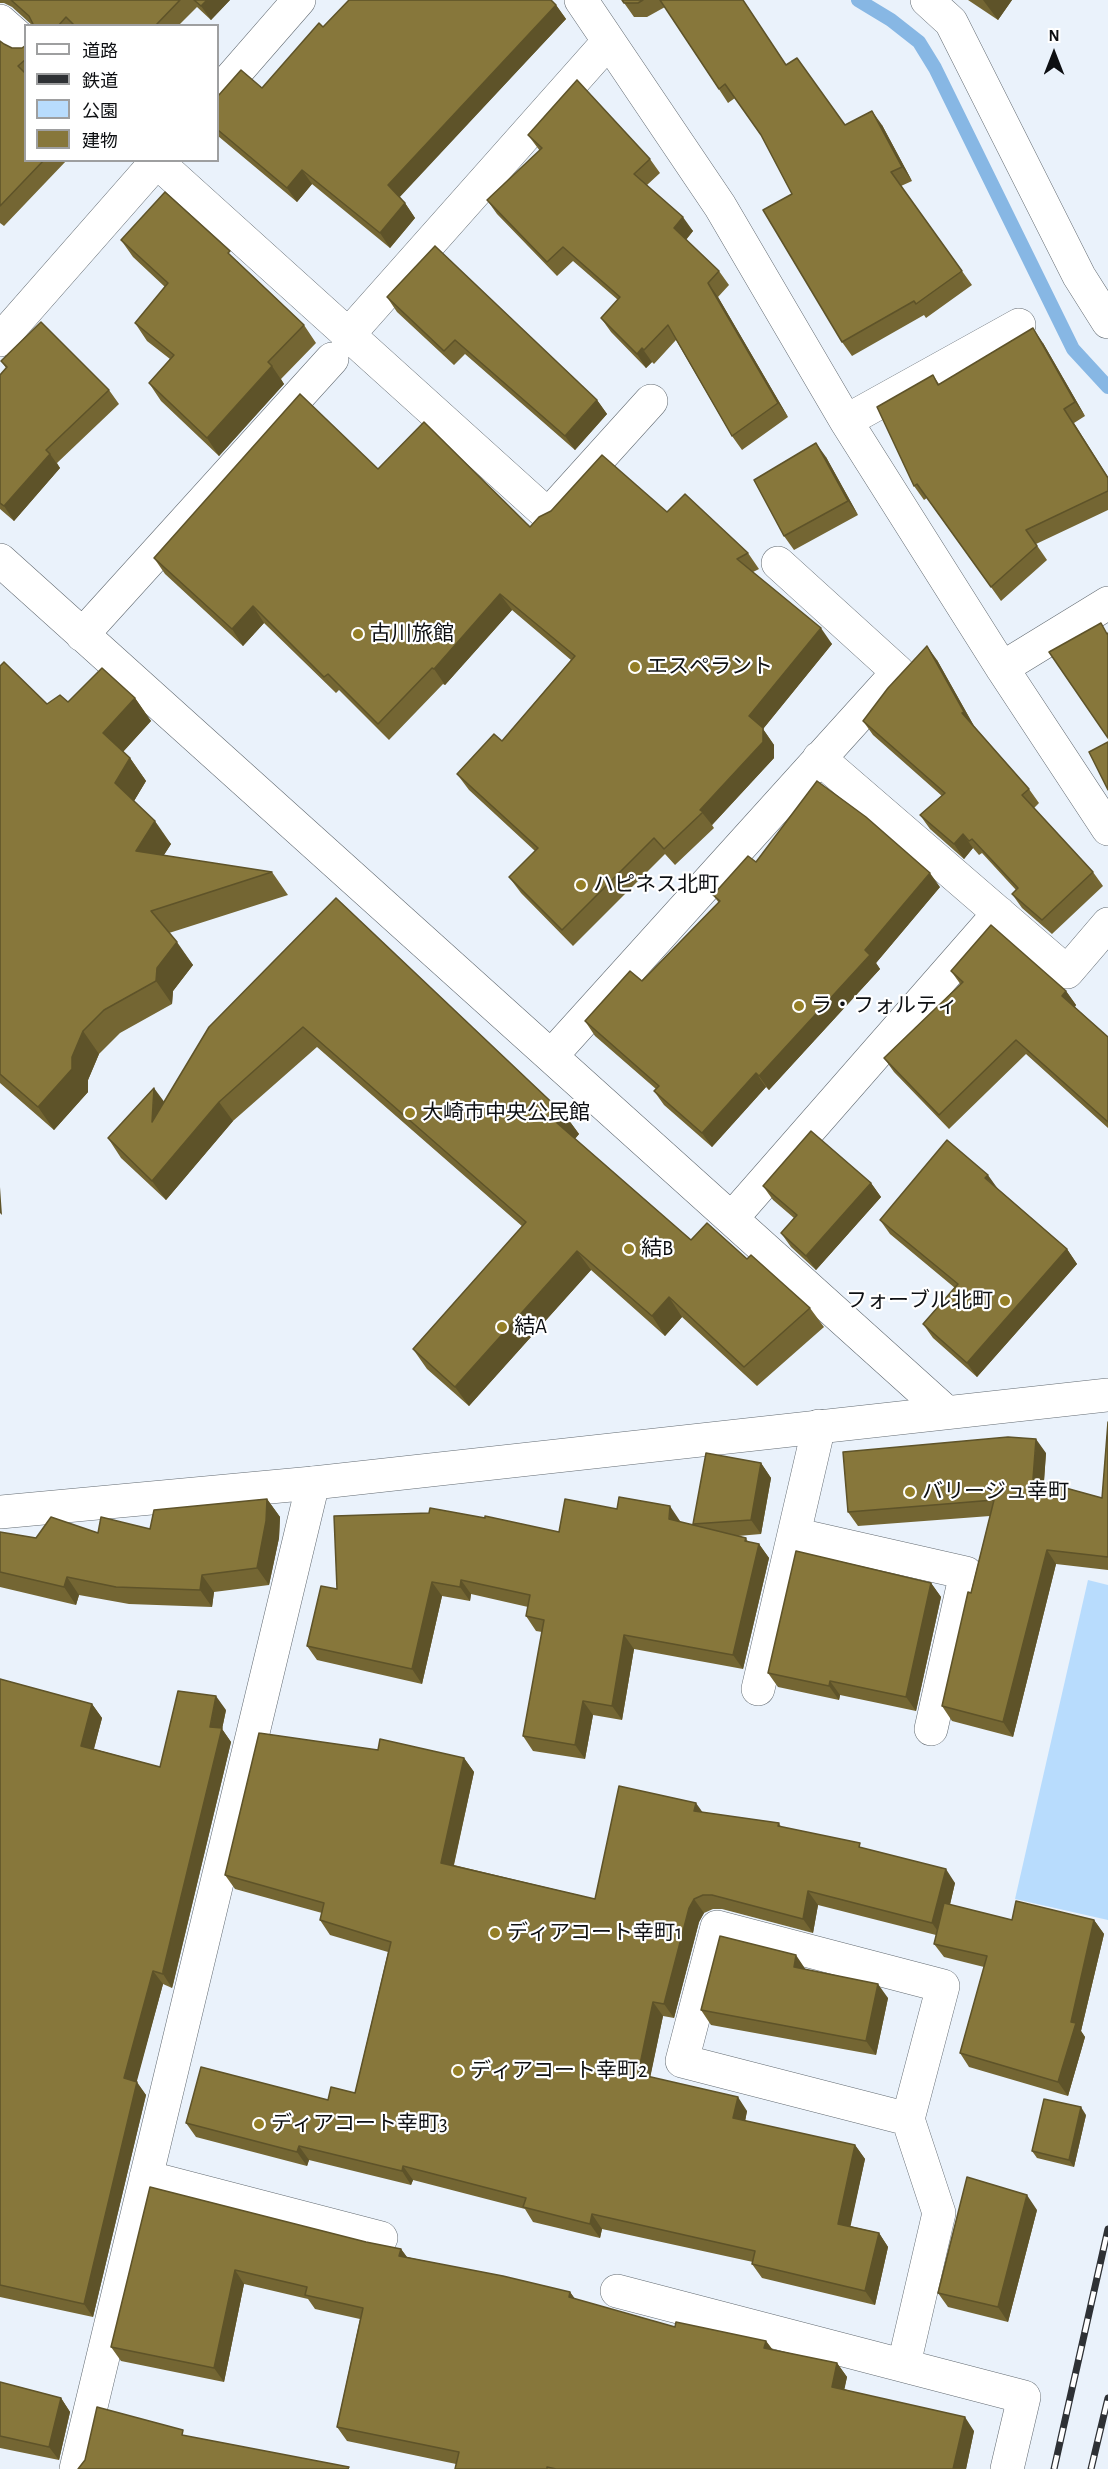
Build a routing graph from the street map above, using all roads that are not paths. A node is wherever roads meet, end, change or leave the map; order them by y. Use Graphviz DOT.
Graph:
graph roads {
  1 [pos="299,0"];
  2 [pos="581,0"];
  3 [pos="927,0"];
  4 [pos="0,21"];
  5 [pos="24,42"];
  6 [pos="608,42"];
  7 [pos="219,92"];
  8 [pos="156,162"];
  9 [pos="158,162"];
  10 [pos="1108,322"];
  11 [pos="1020,325"];
  12 [pos="0,340"];
  13 [pos="340,347"];
  14 [pos="651,401"];
  15 [pos="846,421"];
  16 [pos="0,560"];
  17 [pos="778,563"];
  18 [pos="1108,603"];
  19 [pos="82,635"];
  20 [pos="1002,668"];
  21 [pos="819,758"];
  22 [pos="1108,829"];
  23 [pos="999,913"];
  24 [pos="1108,924"];
  25 [pos="552,1055"];
  26 [pos="732,1218"];
  27 [pos="1108,1395"];
  28 [pos="946,1412"];
  29 [pos="819,1426"];
  30 [pos="313,1483"];
  31 [pos="0,1512"];
  32 [pos="794,1534"];
  33 [pos="758,1689"];
  34 [pos="931,1729"];
  35 [pos="908,2119"];
  36 [pos="146,2177"];
  37 [pos="381,2238"];
  38 [pos="617,2291"];
  39 [pos="904,2364"];
  40 [pos="76,2469"];
  41 [pos="1007,2469"];
  1 -- 7 [label="street"];
  2 -- 6 [label="street"];
  3 -- 10 [label="street"];
  4 -- 5 [label="street"];
  6 -- 13 [label="street"];
  6 -- 15 [label="street"];
  8 -- 12 [label="street"];
  9 -- 13 [label="street"];
  11 -- 15 [label="street"];
  13 -- 14 [label="street"];
  13 -- 19 [label="street"];
  15 -- 20 [label="street"];
  16 -- 19 [label="street"];
  17 -- 21 [label="street"];
  18 -- 20 [label="street"];
  19 -- 25 [label="street"];
  20 -- 22 [label="street"];
  21 -- 23 [label="street"];
  21 -- 25 [label="street"];
  23 -- 24 [label="street"];
  23 -- 26 [label="street"];
  25 -- 26 [label="street"];
  26 -- 28 [label="street"];
  27 -- 28 [label="street"];
  28 -- 29 [label="street"];
  29 -- 30 [label="street"];
  29 -- 32 [label="street"];
  30 -- 31 [label="street"];
  30 -- 36 [label="street"];
  32 -- 33 [label="street"];
  32 -- 34 [label="street"];
  35 -- 35 [label="street"];
  35 -- 39 [label="street"];
  36 -- 37 [label="street"];
  36 -- 40 [label="street"];
  38 -- 39 [label="street"];
  39 -- 41 [label="street"];
}
